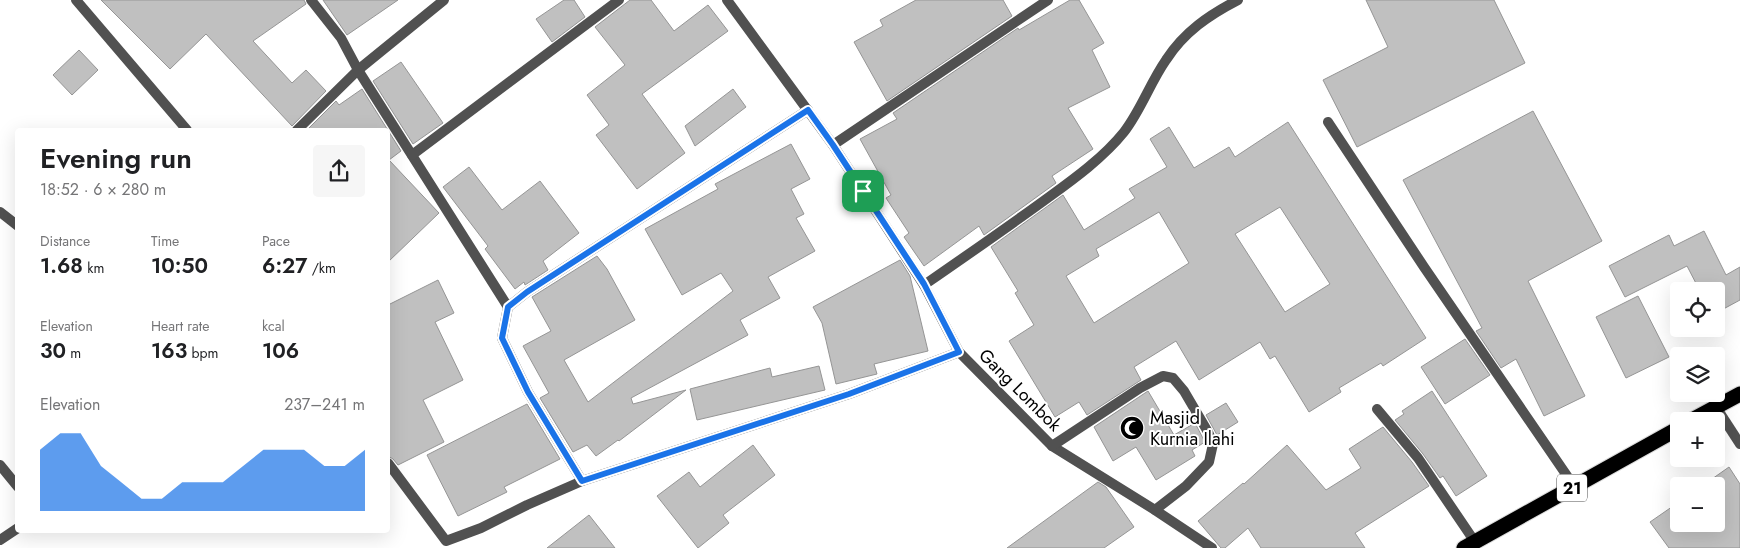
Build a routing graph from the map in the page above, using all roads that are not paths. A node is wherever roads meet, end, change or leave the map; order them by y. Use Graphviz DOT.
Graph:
graph roads {
  1 [pos="76,0"];
  2 [pos="312,0"];
  3 [pos="444,0"];
  4 [pos="619,0"];
  5 [pos="727,0"];
  6 [pos="1048,0"];
  7 [pos="1238,0"];
  8 [pos="358,70"];
  9 [pos="808,110"];
  10 [pos="1328,122"];
  11 [pos="185,128"];
  12 [pos="299,128"];
  13 [pos="833,145"];
  14 [pos="412,155"];
  15 [pos="0,212"];
  16 [pos="15,224"];
  17 [pos="924,284"];
  18 [pos="508,307"];
  19 [pos="959,352"];
  20 [pos="1740,394"];
  21 [pos="1716,407"];
  22 [pos="1377,409"];
  23 [pos="1707,412"];
  24 [pos="1670,433"];
  25 [pos="1740,444"];
  26 [pos="1052,446"];
  27 [pos="0,465"];
  28 [pos="390,466"];
  29 [pos="582,481"];
  30 [pos="15,482"];
  31 [pos="1574,486"];
  32 [pos="1155,510"];
  33 [pos="15,530"];
  34 [pos="0,540"];
  35 [pos="449,545"];
  36 [pos="1470,545"];
  37 [pos="1212,548"];
  1 -- 11 [label="street"];
  2 -- 8 [label="street"];
  3 -- 8 [label="street"];
  4 -- 14 [label="street"];
  5 -- 9 [label="street, Gang Lombok"];
  6 -- 13 [label="street"];
  7 -- 17 [label="street"];
  8 -- 12 [label="street"];
  8 -- 14 [label="street"];
  9 -- 13 [label="street, Gang Lombok"];
  9 -- 18 [label="street"];
  10 -- 31 [label="street"];
  13 -- 17 [label="street, Gang Lombok"];
  14 -- 18 [label="street"];
  15 -- 16 [label="street"];
  17 -- 19 [label="street, Gang Lombok"];
  18 -- 29 [label="street"];
  19 -- 26 [label="street, Gang Lombok"];
  19 -- 29 [label="street"];
  20 -- 21 [label="highway"];
  21 -- 23 [label="highway"];
  21 -- 25 [label="street"];
  22 -- 36 [label="street"];
  24 -- 31 [label="highway, 21"];
  26 -- 32 [label="street, Gang Lombok"];
  26 -- 32 [label="street"];
  27 -- 30 [label="street"];
  28 -- 35 [label="street"];
  29 -- 35 [label="street"];
  31 -- 36 [label="highway, 21"];
  32 -- 37 [label="street, Gang Lombok"];
  33 -- 34 [label="street"];
}
